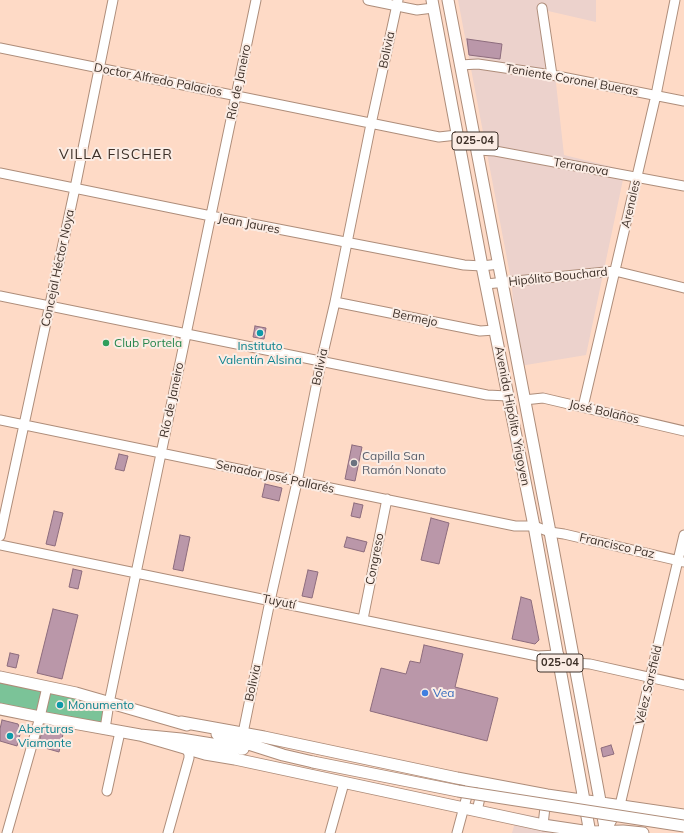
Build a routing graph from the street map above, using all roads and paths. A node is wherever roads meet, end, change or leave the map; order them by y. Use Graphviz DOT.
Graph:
graph roads {
  1 [pos="113,0"];
  2 [pos="256,0"];
  3 [pos="368,0"];
  4 [pos="448,0"];
  5 [pos="675,0"];
  6 [pos="397,3"];
  7 [pos="432,4"];
  8 [pos="542,8"];
  9 [pos="0,48"];
  10 [pos="460,65"];
  11 [pos="99,69"];
  12 [pos="552,75"];
  13 [pos="656,95"];
  14 [pos="236,96"];
  15 [pos="684,101"];
  16 [pos="371,124"];
  17 [pos="457,135"];
  18 [pos="477,150"];
  19 [pos="0,173"];
  20 [pos="637,177"];
  21 [pos="684,186"];
  22 [pos="75,188"];
  23 [pos="211,216"];
  24 [pos="347,242"];
  25 [pos="499,264"];
  26 [pos="482,266"];
  27 [pos="615,271"];
  28 [pos="503,282"];
  29 [pos="486,284"];
  30 [pos="684,288"];
  31 [pos="0,296"];
  32 [pos="335,302"];
  33 [pos="50,306"];
  34 [pos="495,330"];
  35 [pos="186,335"];
  36 [pos="321,362"];
  37 [pos="508,396"];
  38 [pos="524,400"];
  39 [pos="583,407"];
  40 [pos="0,420"];
  41 [pos="24,425"];
  42 [pos="684,431"];
  43 [pos="161,452"];
  44 [pos="297,482"];
  45 [pos="386,499"];
  46 [pos="534,526"];
  47 [pos="550,532"];
  48 [pos="684,535"];
  49 [pos="0,536"];
  50 [pos="0,545"];
  51 [pos="681,561"];
  52 [pos="136,573"];
  53 [pos="270,601"];
  54 [pos="363,619"];
  55 [pos="559,655"];
  56 [pos="574,663"];
  57 [pos="0,677"];
  58 [pos="651,677"];
  59 [pos="684,685"];
  60 [pos="47,687"];
  61 [pos="109,703"];
  62 [pos="0,709"];
  63 [pos="40,717"];
  64 [pos="180,722"];
  65 [pos="105,729"];
  66 [pos="120,732"];
  67 [pos="243,733"];
  68 [pos="140,735"];
  69 [pos="187,750"];
  70 [pos="284,755"];
  71 [pos="472,781"];
  72 [pos="344,783"];
  73 [pos="484,783"];
  74 [pos="107,791"];
  75 [pos="547,795"];
  76 [pos="585,800"];
  77 [pos="600,802"];
  78 [pos="620,805"];
  79 [pos="464,808"];
  80 [pos="477,811"];
  81 [pos="684,815"];
  82 [pos="543,825"];
  83 [pos="684,826"];
  84 [pos="590,832"];
  85 [pos="606,832"];
  86 [pos="7,833"];
  87 [pos="168,833"];
  88 [pos="330,833"];
  89 [pos="457,833"];
  90 [pos="643,833"];
  1 -- 11 [label="street, Concejal Héctor Noya"];
  2 -- 14 [label="street, Río de Janeiro"];
  3 -- 6 [label="street"];
  4 -- 10 [label="main road, Avenida Hipólito Yrigoyen / 025-04"];
  5 -- 13 [label="street, Arenales"];
  6 -- 7 [label="street"];
  6 -- 16 [label="street, Bolivia"];
  7 -- 17 [label="main road, Avenida Hipólito Yrigoyen / 025-04"];
  8 -- 12 [label="street"];
  9 -- 11 [label="street, Doctor Alfredo Palacios"];
  10 -- 12 [label="street, Teniente Coronel Bueras"];
  10 -- 18 [label="main road, Avenida Hipólito Yrigoyen / 025-04"];
  11 -- 14 [label="street, Doctor Alfredo Palacios"];
  11 -- 22 [label="street, Concejal Héctor Noya"];
  12 -- 13 [label="street, Teniente Coronel Bueras"];
  13 -- 15 [label="street, Teniente Coronel Bueras"];
  13 -- 20 [label="street, Arenales"];
  14 -- 16 [label="street, Doctor Alfredo Palacios"];
  14 -- 23 [label="street, Río de Janeiro"];
  16 -- 17 [label="street, Doctor Alfredo Palacios"];
  16 -- 24 [label="street, Bolivia"];
  17 -- 26 [label="main road, Avenida Hipólito Yrigoyen / 025-04"];
  18 -- 20 [label="street, Terranova"];
  18 -- 25 [label="main road, Avenida Hipólito Yrigoyen / 025-04"];
  19 -- 22 [label="street, Jean Jaures"];
  20 -- 21 [label="street, Terranova"];
  20 -- 27 [label="street, Arenales"];
  22 -- 23 [label="street, Jean Jaures"];
  22 -- 33 [label="street, Concejal Héctor Noya"];
  23 -- 24 [label="street, Jean Jaures"];
  23 -- 35 [label="street, Río de Janeiro"];
  24 -- 26 [label="street, Jean Jaures"];
  24 -- 32 [label="street, Bolivia"];
  25 -- 26 [label="street, Jean Jaures"];
  25 -- 28 [label="main road, Avenida Hipólito Yrigoyen / 025-04"];
  26 -- 29 [label="main road, Avenida Hipólito Yrigoyen / 025-04"];
  27 -- 28 [label="street, Hipólito Bouchard"];
  27 -- 30 [label="street, Hipólito Bouchard"];
  27 -- 39 [label="street, Arenales"];
  28 -- 29 [label="street"];
  28 -- 38 [label="main road, Avenida Hipólito Yrigoyen / 025-04"];
  29 -- 34 [label="main road, Avenida Hipólito Yrigoyen / 025-04"];
  31 -- 33 [label="street"];
  32 -- 34 [label="street, Bermejo"];
  32 -- 36 [label="street, Bolivia"];
  33 -- 35 [label="street"];
  33 -- 41 [label="street, Concejal Héctor Noya"];
  34 -- 37 [label="main road, Avenida Hipólito Yrigoyen / 025-04"];
  35 -- 36 [label="street"];
  35 -- 43 [label="street, Río de Janeiro"];
  36 -- 37 [label="street"];
  36 -- 44 [label="street, Bolivia"];
  37 -- 46 [label="main road, Avenida Hipólito Yrigoyen / 025-04"];
  38 -- 39 [label="street, José Bolaños"];
  38 -- 47 [label="main road, Avenida Hipólito Yrigoyen / 025-04"];
  39 -- 42 [label="street, José Bolaños"];
  40 -- 41 [label="street, Senador José Pallarés"];
  41 -- 43 [label="street, Senador José Pallarés"];
  41 -- 49 [label="street, Concejal Héctor Noya"];
  43 -- 44 [label="street, Senador José Pallarés"];
  43 -- 52 [label="street, Río de Janeiro"];
  44 -- 45 [label="street, Senador José Pallarés"];
  44 -- 53 [label="street, Bolivia"];
  45 -- 46 [label="street, Senador José Pallarés"];
  45 -- 54 [label="street, Congreso"];
  46 -- 47 [label="street, Senador José Pallarés"];
  46 -- 55 [label="main road, Avenida Hipólito Yrigoyen / 025-04"];
  47 -- 51 [label="street, Francisco Paz"];
  47 -- 56 [label="main road, Avenida Hipólito Yrigoyen / 025-04"];
  48 -- 51 [label="street, Vélez Sarsfield"];
  50 -- 52 [label="street, Tuyutí"];
  51 -- 58 [label="street, Vélez Sarsfield"];
  52 -- 53 [label="street, Tuyutí"];
  52 -- 61 [label="street, Río de Janeiro"];
  53 -- 54 [label="street, Tuyutí"];
  53 -- 67 [label="street, Bolivia"];
  54 -- 55 [label="street, Tuyutí"];
  55 -- 76 [label="main road, Avenida Hipólito Yrigoyen / 025-04"];
  56 -- 58 [label="street"];
  56 -- 77 [label="main road, Avenida Hipólito Yrigoyen / 025-04"];
  57 -- 60 [label="main road"];
  58 -- 59 [label="street"];
  58 -- 78 [label="street, Vélez Sarsfield"];
  60 -- 61 [label="main road"];
  60 -- 63 [label="street"];
  61 -- 64 [label="main road"];
  61 -- 65 [label="street, Río de Janeiro"];
  62 -- 63 [label="main road"];
  63 -- 65 [label="main road"];
  63 -- 86 [label="street"];
  64 -- 67 [label="main road"];
  64 -- 70 [label="main road"];
  65 -- 66 [label="main road"];
  66 -- 68 [label="main road"];
  66 -- 74 [label="street"];
  67 -- 71 [label="main road"];
  68 -- 69 [label="main road"];
  68 -- 70 [label="main road"];
  69 -- 72 [label="main road"];
  69 -- 87 [label="street"];
  70 -- 83 [label="main road, bridge"];
  71 -- 73 [label="main road"];
  71 -- 79 [label="street"];
  72 -- 79 [label="main road"];
  72 -- 88 [label="street"];
  73 -- 75 [label="main road"];
  73 -- 80 [label="street"];
  75 -- 76 [label="main road"];
  75 -- 82 [label="street"];
  76 -- 77 [label="main road"];
  76 -- 84 [label="main road, Avenida Hipólito Yrigoyen / 025-04"];
  77 -- 78 [label="main road"];
  77 -- 85 [label="main road, Avenida Hipólito Yrigoyen / 025-04"];
  78 -- 81 [label="main road"];
  78 -- 85 [label="street, Vélez Sarsfield"];
  79 -- 80 [label="main road"];
  79 -- 89 [label="street"];
  80 -- 82 [label="main road"];
  82 -- 84 [label="main road"];
  84 -- 85 [label="main road"];
  85 -- 90 [label="main road"];
}
